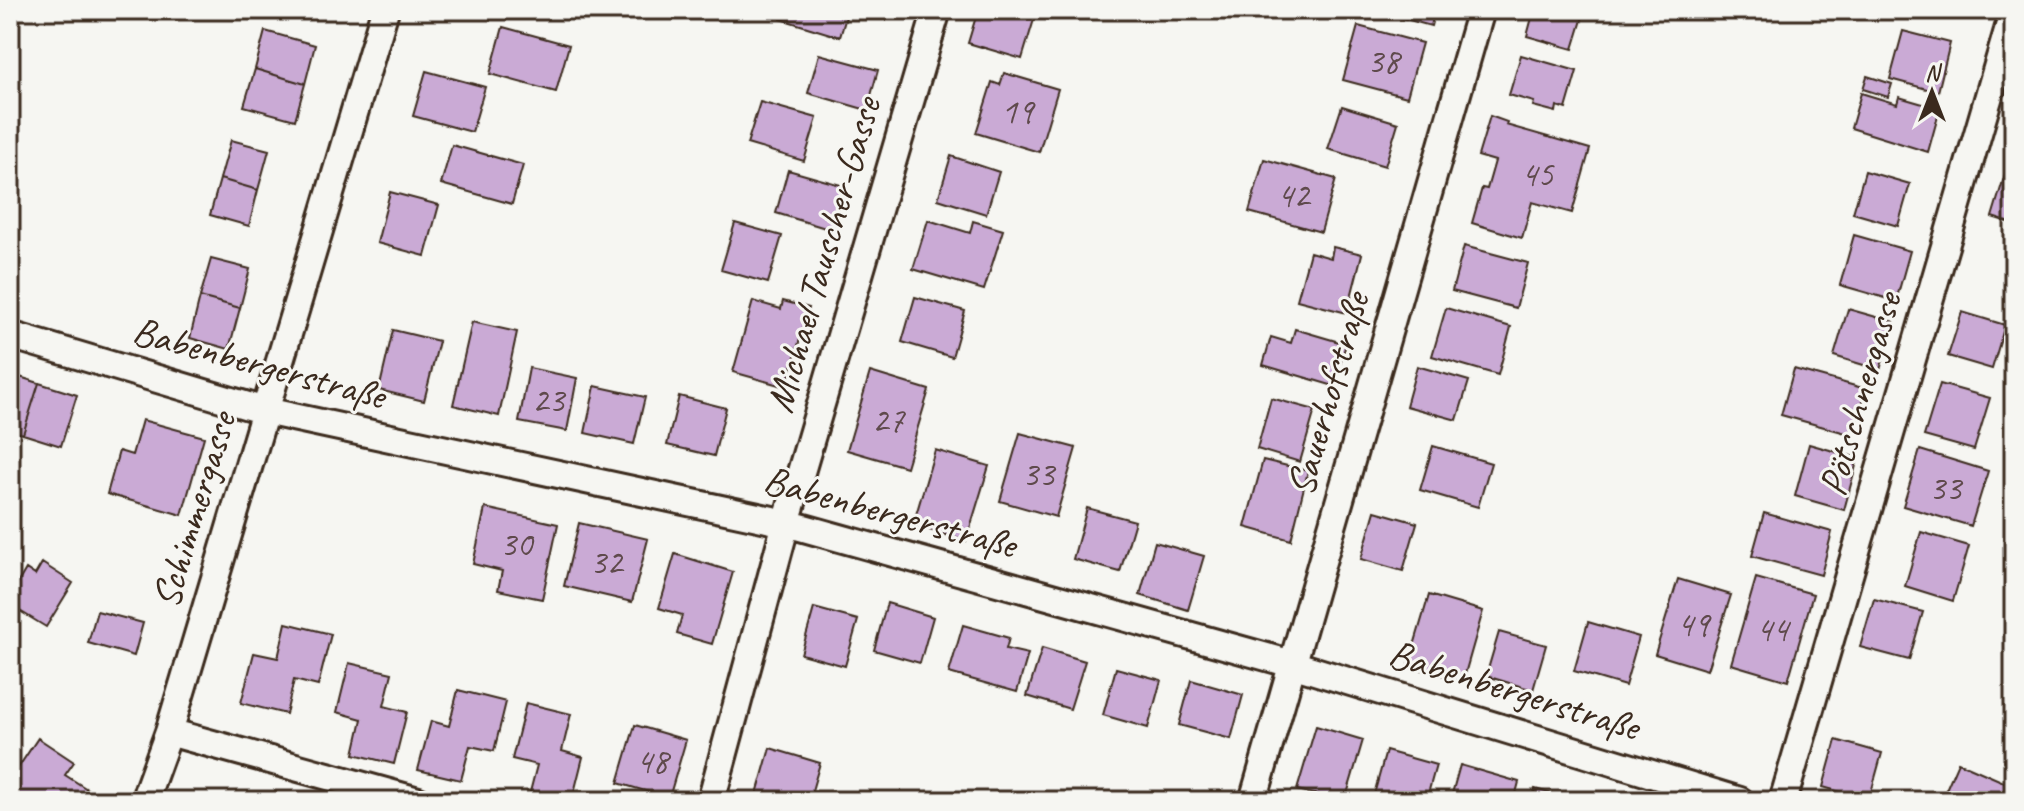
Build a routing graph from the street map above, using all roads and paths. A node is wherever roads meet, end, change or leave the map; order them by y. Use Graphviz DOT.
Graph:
graph roads {
  1 [pos="385,10"];
  2 [pos="937,10"];
  3 [pos="1481,10"];
  4 [pos="2014,10"];
  5 [pos="10,335"];
  6 [pos="265,411"];
  7 [pos="786,523"];
  8 [pos="1292,664"];
  9 [pos="169,732"];
  10 [pos="144,801"];
  11 [pos="418,801"];
  12 [pos="711,801"];
  13 [pos="1253,801"];
  14 [pos="1740,801"];
  15 [pos="1783,801"];
  1 -- 6 [label="street, Schimmergasse"];
  2 -- 7 [label="street, Michael Tauscher-Gasse"];
  3 -- 8 [label="street, Sauerhofstraße"];
  4 -- 15 [label="street, Pötschnergasse"];
  5 -- 6 [label="street, Babenbergerstraße"];
  6 -- 7 [label="street, Babenbergerstraße"];
  6 -- 9 [label="street, Schimmergasse"];
  7 -- 8 [label="street, Babenbergerstraße"];
  7 -- 12 [label="street, Michael Tauscher-Gasse"];
  8 -- 13 [label="street, Sauerhofstraße"];
  8 -- 14 [label="street, Babenbergerstraße"];
  9 -- 10 [label="street, Schimmergasse"];
  9 -- 11 [label="street"];
}
